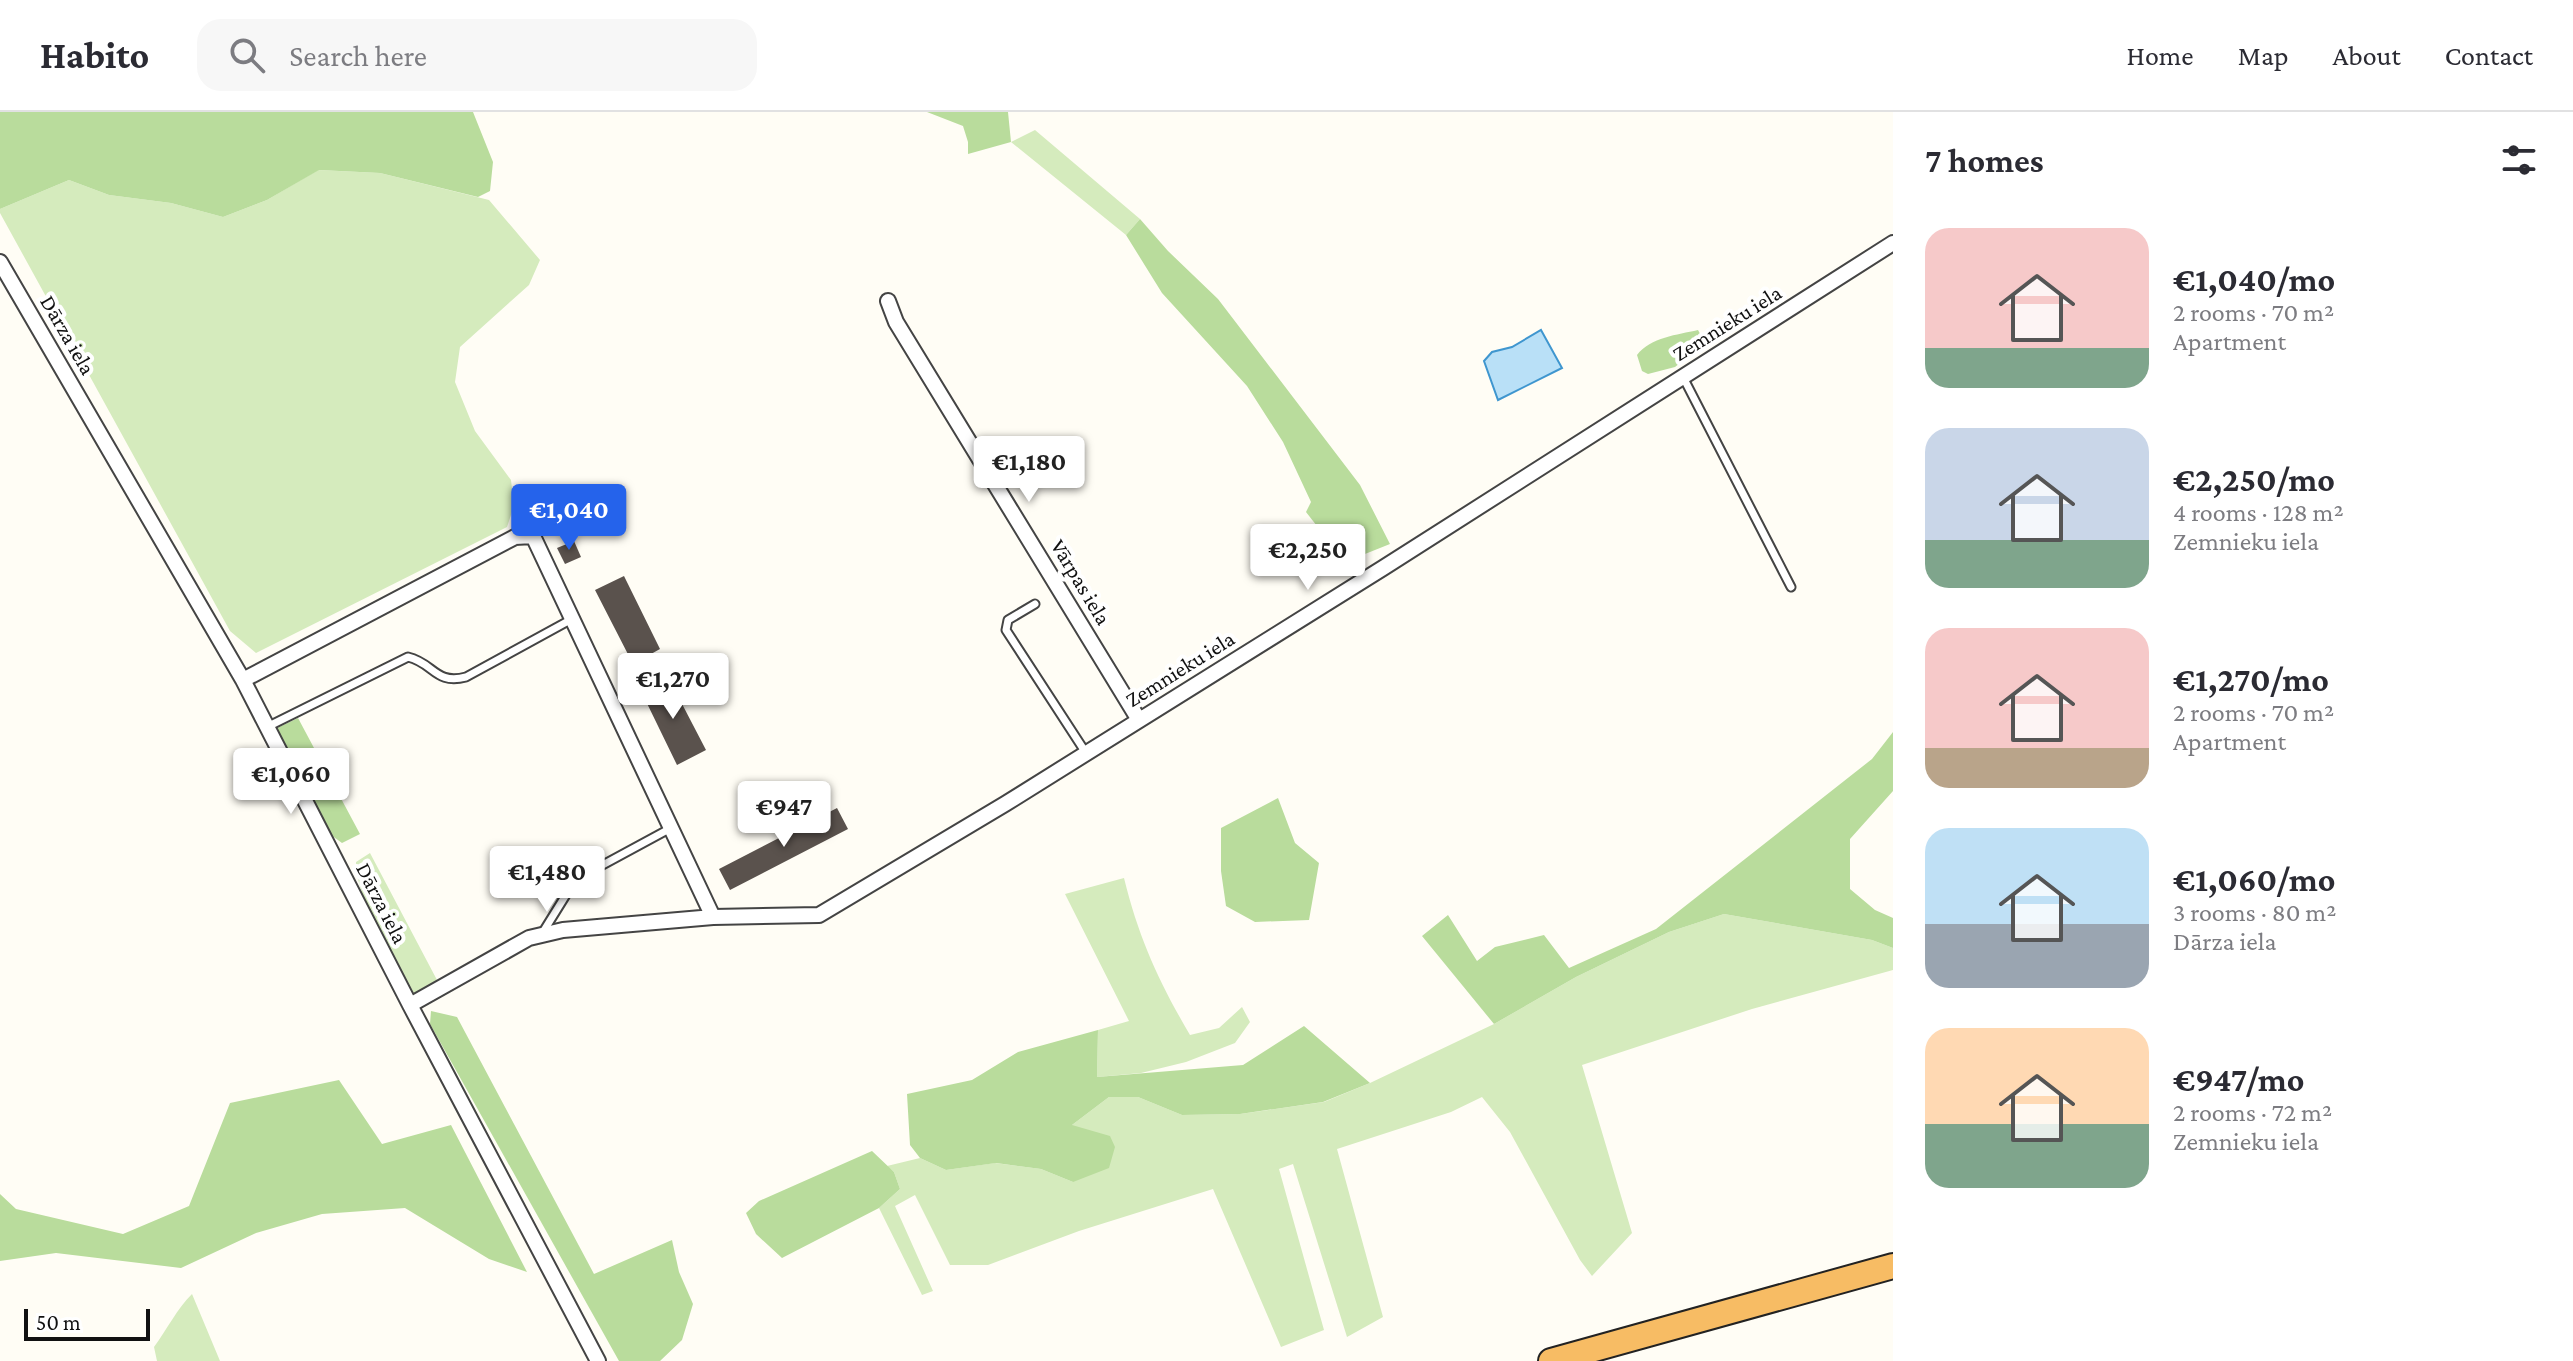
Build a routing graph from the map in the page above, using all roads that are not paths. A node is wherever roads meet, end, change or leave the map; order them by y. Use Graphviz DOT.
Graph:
graph roads {
  1 [pos="1893,243"];
  2 [pos="0,262"];
  3 [pos="888,301"];
  4 [pos="1683,377"];
  5 [pos="1791,587"];
  6 [pos="1035,604"];
  7 [pos="572,619"];
  8 [pos="243,680"];
  9 [pos="1139,720"];
  10 [pos="267,727"];
  11 [pos="1086,753"];
  12 [pos="671,828"];
  13 [pos="713,917"];
  14 [pos="541,934"];
  15 [pos="410,1005"];
  16 [pos="1893,1266"];
  17 [pos="598,1361"];
  18 [pos="1551,1361"];
  1 -- 4 [label="street, Zemnieku iela"];
  2 -- 8 [label="street, Dārza iela"];
  3 -- 9 [label="street, Vārpas iela"];
  4 -- 5 [label="lane"];
  4 -- 9 [label="street, Zemnieku iela"];
  6 -- 11 [label="lane"];
  7 -- 8 [label="street"];
  7 -- 10 [label="lane"];
  7 -- 12 [label="street"];
  8 -- 10 [label="street, Dārza iela"];
  9 -- 11 [label="street, Zemnieku iela"];
  10 -- 15 [label="street, Dārza iela"];
  11 -- 13 [label="street, Zemnieku iela"];
  12 -- 13 [label="street"];
  12 -- 14 [label="lane"];
  13 -- 14 [label="street, Zemnieku iela"];
  14 -- 15 [label="street"];
  15 -- 17 [label="street, Dārza iela"];
  16 -- 18 [label="highway"];
}
